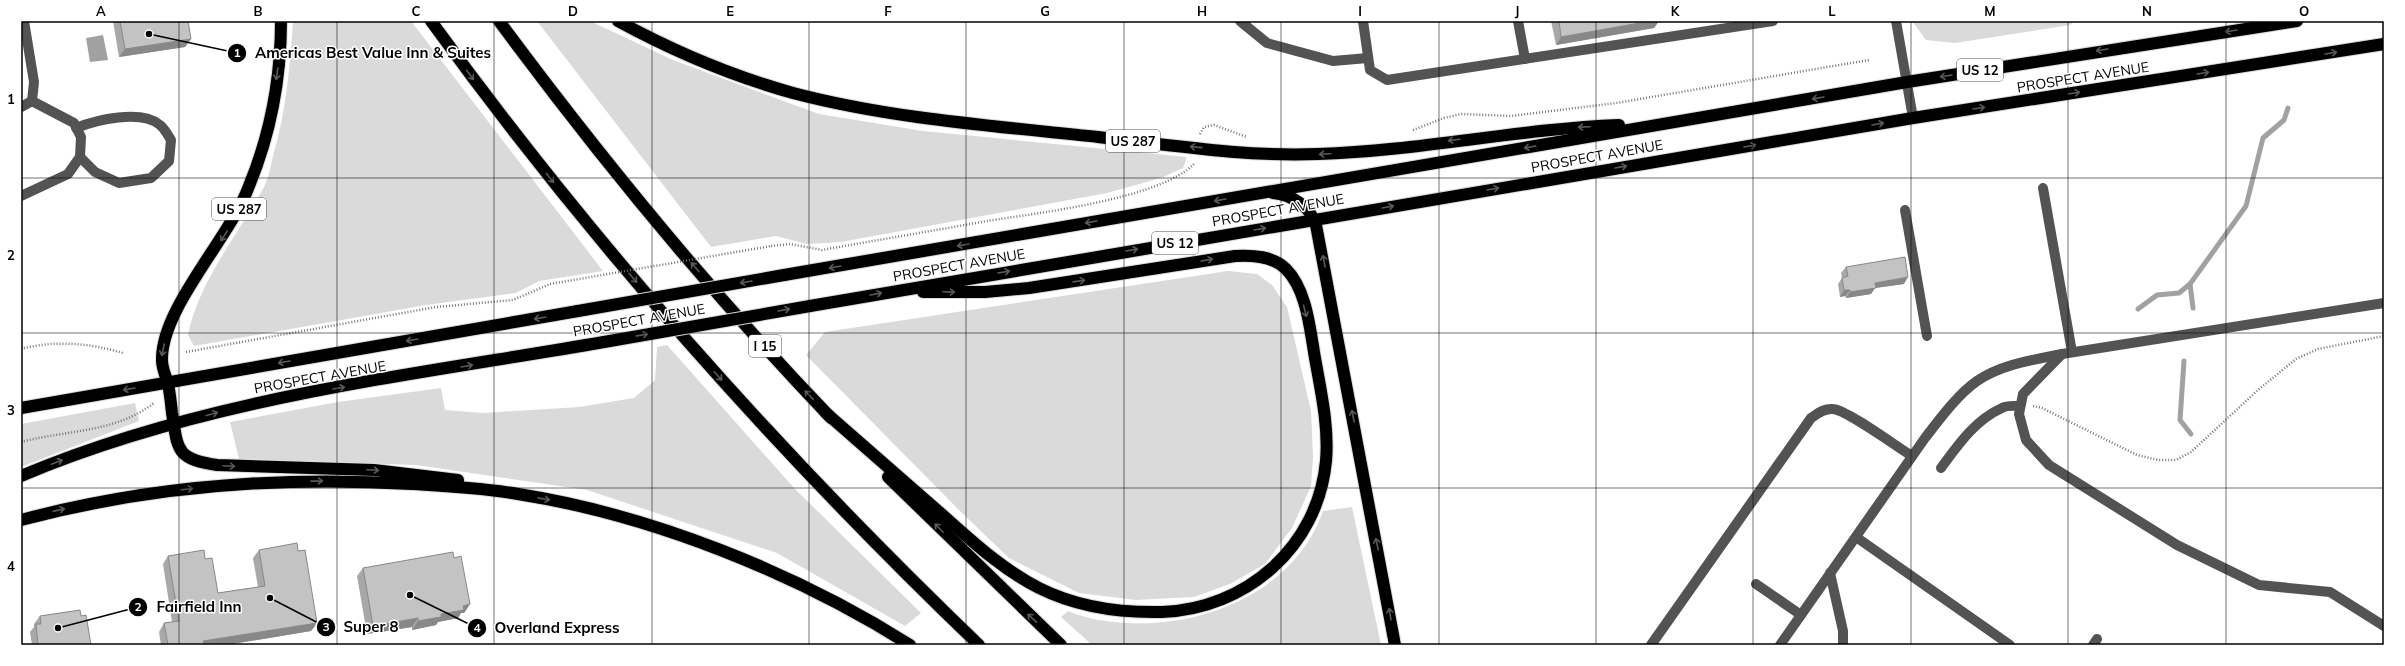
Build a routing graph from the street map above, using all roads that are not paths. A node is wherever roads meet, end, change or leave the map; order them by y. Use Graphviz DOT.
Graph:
graph roads {
  1 [pos="24,21"];
  2 [pos="281,21"];
  3 [pos="430,21"];
  4 [pos="499,21"];
  5 [pos="618,21"];
  6 [pos="1240,21"];
  7 [pos="1363,21"];
  8 [pos="1518,21"];
  9 [pos="1773,21"];
  10 [pos="1896,21"];
  11 [pos="2297,21"];
  12 [pos="2384,44"];
  13 [pos="1368,58"];
  14 [pos="1525,59"];
  15 [pos="1907,82"];
  16 [pos="32,101"];
  17 [pos="21,107"];
  18 [pos="1913,118"];
  19 [pos="1665,124"];
  20 [pos="76,128"];
  21 [pos="80,157"];
  22 [pos="2043,188"];
  23 [pos="1258,194"];
  24 [pos="21,196"];
  25 [pos="1906,210"];
  26 [pos="1314,219"];
  27 [pos="896,291"];
  28 [pos="2384,303"];
  29 [pos="1927,336"];
  30 [pos="2067,353"];
  31 [pos="167,382"];
  32 [pos="2020,406"];
  33 [pos="21,408"];
  34 [pos="826,413"];
  35 [pos="174,424"];
  36 [pos="1912,456"];
  37 [pos="1941,468"];
  38 [pos="21,476"];
  39 [pos="518,494"];
  40 [pos="21,520"];
  41 [pos="1856,537"];
  42 [pos="1830,573"];
  43 [pos="1756,584"];
  44 [pos="1801,615"];
  45 [pos="2384,626"];
  46 [pos="910,645"];
  47 [pos="979,645"];
  48 [pos="1061,645"];
  49 [pos="1395,645"];
  50 [pos="1651,645"];
  51 [pos="1780,645"];
  52 [pos="1843,645"];
  53 [pos="2010,645"];
  1 -- 16 [label="street"];
  2 -- 31 [label="highway, US 287, one-way"];
  3 -- 47 [label="highway, one-way"];
  34 -- 4 [label="highway, I 15, one-way"];
  19 -- 5 [label="highway, US 287, one-way"];
  6 -- 13 [label="street"];
  7 -- 13 [label="street"];
  8 -- 14 [label="street"];
  9 -- 14 [label="street"];
  10 -- 15 [label="street"];
  11 -- 15 [label="highway, PROSPECT AVENUE / US 12, one-way"];
  18 -- 12 [label="highway, PROSPECT AVENUE / US 12, one-way"];
  13 -- 14 [label="street"];
  15 -- 18 [label="street"];
  15 -- 19 [label="highway, PROSPECT AVENUE / US 12, one-way"];
  16 -- 17 [label="street"];
  16 -- 20 [label="street"];
  26 -- 18 [label="highway, PROSPECT AVENUE / US 12, one-way"];
  19 -- 23 [label="highway, PROSPECT AVENUE / US 12, one-way"];
  20 -- 21 [label="street"];
  20 -- 21 [label="street"];
  21 -- 24 [label="street"];
  22 -- 30 [label="street"];
  23 -- 26 [label="highway"];
  23 -- 31 [label="highway, PROSPECT AVENUE, one-way, bridge"];
  25 -- 29 [label="street"];
  27 -- 26 [label="highway, PROSPECT AVENUE / US 12, one-way"];
  49 -- 26 [label="highway, one-way"];
  27 -- 34 [label="highway, one-way"];
  35 -- 27 [label="highway, PROSPECT AVENUE, one-way, bridge"];
  28 -- 30 [label="street"];
  30 -- 32 [label="street"];
  30 -- 36 [label="street"];
  31 -- 33 [label="highway, PROSPECT AVENUE, one-way"];
  31 -- 35 [label="highway, US 287"];
  32 -- 37 [label="street"];
  32 -- 45 [label="street"];
  48 -- 34 [label="highway, I 15, one-way"];
  38 -- 35 [label="highway, PROSPECT AVENUE, one-way"];
  35 -- 39 [label="highway, one-way"];
  36 -- 41 [label="street"];
  36 -- 50 [label="street"];
  40 -- 39 [label="highway, one-way"];
  39 -- 46 [label="highway, one-way"];
  41 -- 42 [label="street"];
  41 -- 53 [label="street"];
  42 -- 44 [label="street"];
  42 -- 52 [label="street"];
  43 -- 44 [label="street"];
  44 -- 51 [label="street"];
}
